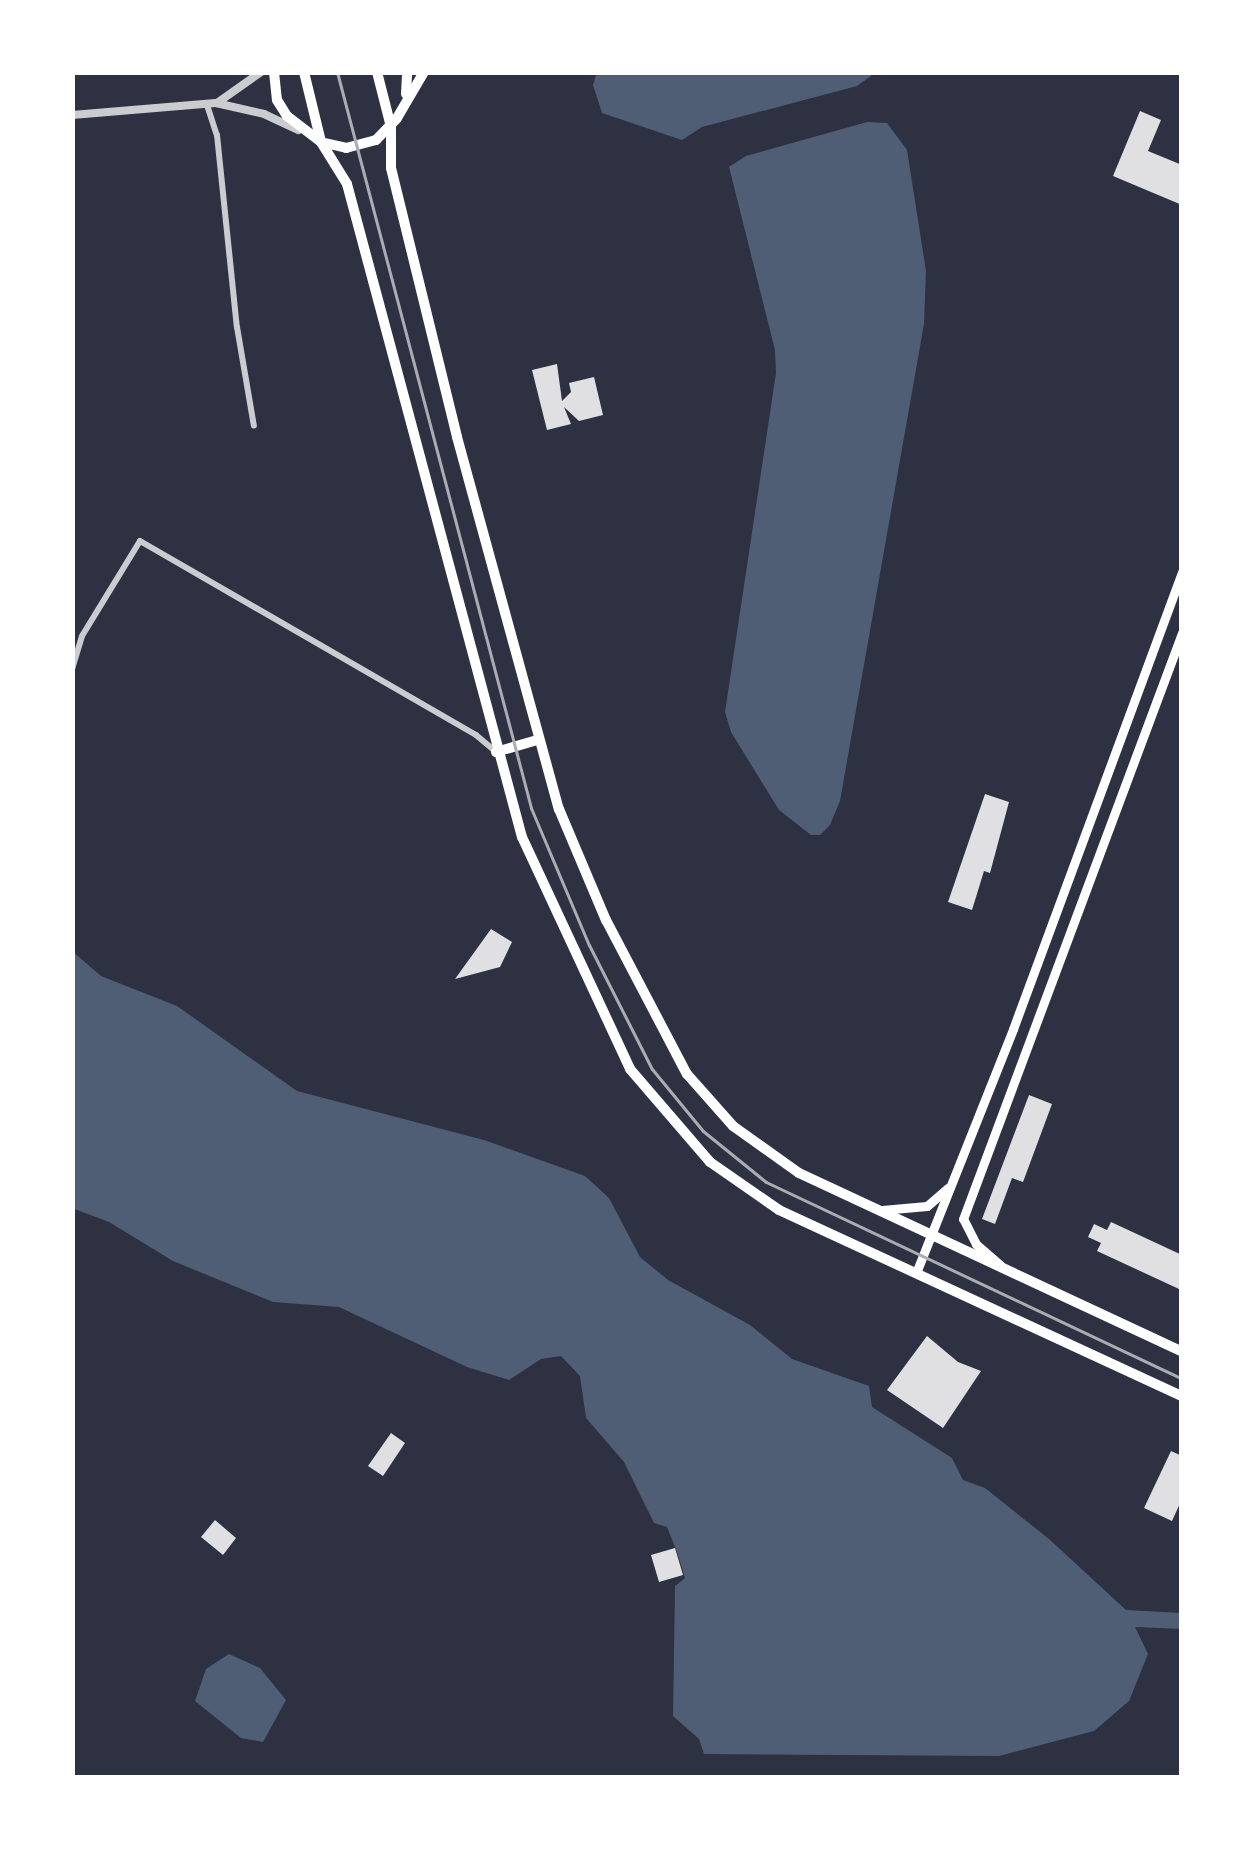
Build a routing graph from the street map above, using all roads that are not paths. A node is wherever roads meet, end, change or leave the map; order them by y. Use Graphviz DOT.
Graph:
graph roads {
  1 [pos="261,72"];
  2 [pos="274,72"];
  3 [pos="304,72"];
  4 [pos="377,72"];
  5 [pos="407,72"];
  6 [pos="424,72"];
  7 [pos="212,104"];
  8 [pos="403,109"];
  9 [pos="72,115"];
  10 [pos="391,127"];
  11 [pos="300,131"];
  12 [pos="322,142"];
  13 [pos="254,426"];
  14 [pos="1182,572"];
  15 [pos="1182,633"];
  16 [pos="72,669"];
  17 [pos="537,740"];
  18 [pos="496,752"];
  19 [pos="952,1184"];
  20 [pos="878,1210"];
  21 [pos="931,1235"];
  22 [pos="1004,1268"];
  23 [pos="916,1273"];
  24 [pos="1182,1352"];
  25 [pos="1182,1396"];
  1 -- 7 [label="street"];
  2 -- 11 [label="main road"];
  3 -- 12 [label="main road"];
  4 -- 10 [label="main road"];
  5 -- 8 [label="main road"];
  6 -- 8 [label="main road"];
  7 -- 9 [label="street"];
  7 -- 11 [label="street"];
  7 -- 13 [label="street"];
  8 -- 10 [label="main road"];
  10 -- 12 [label="main road"];
  10 -- 17 [label="main road"];
  11 -- 12 [label="main road"];
  12 -- 18 [label="main road"];
  14 -- 19 [label="main road"];
  15 -- 22 [label="main road"];
  16 -- 18 [label="street"];
  17 -- 18 [label="main road"];
  17 -- 20 [label="main road"];
  18 -- 23 [label="main road"];
  19 -- 20 [label="main road"];
  19 -- 21 [label="main road"];
  20 -- 21 [label="main road"];
  21 -- 22 [label="main road"];
  21 -- 23 [label="main road"];
  22 -- 24 [label="main road"];
  23 -- 25 [label="main road"];
}
